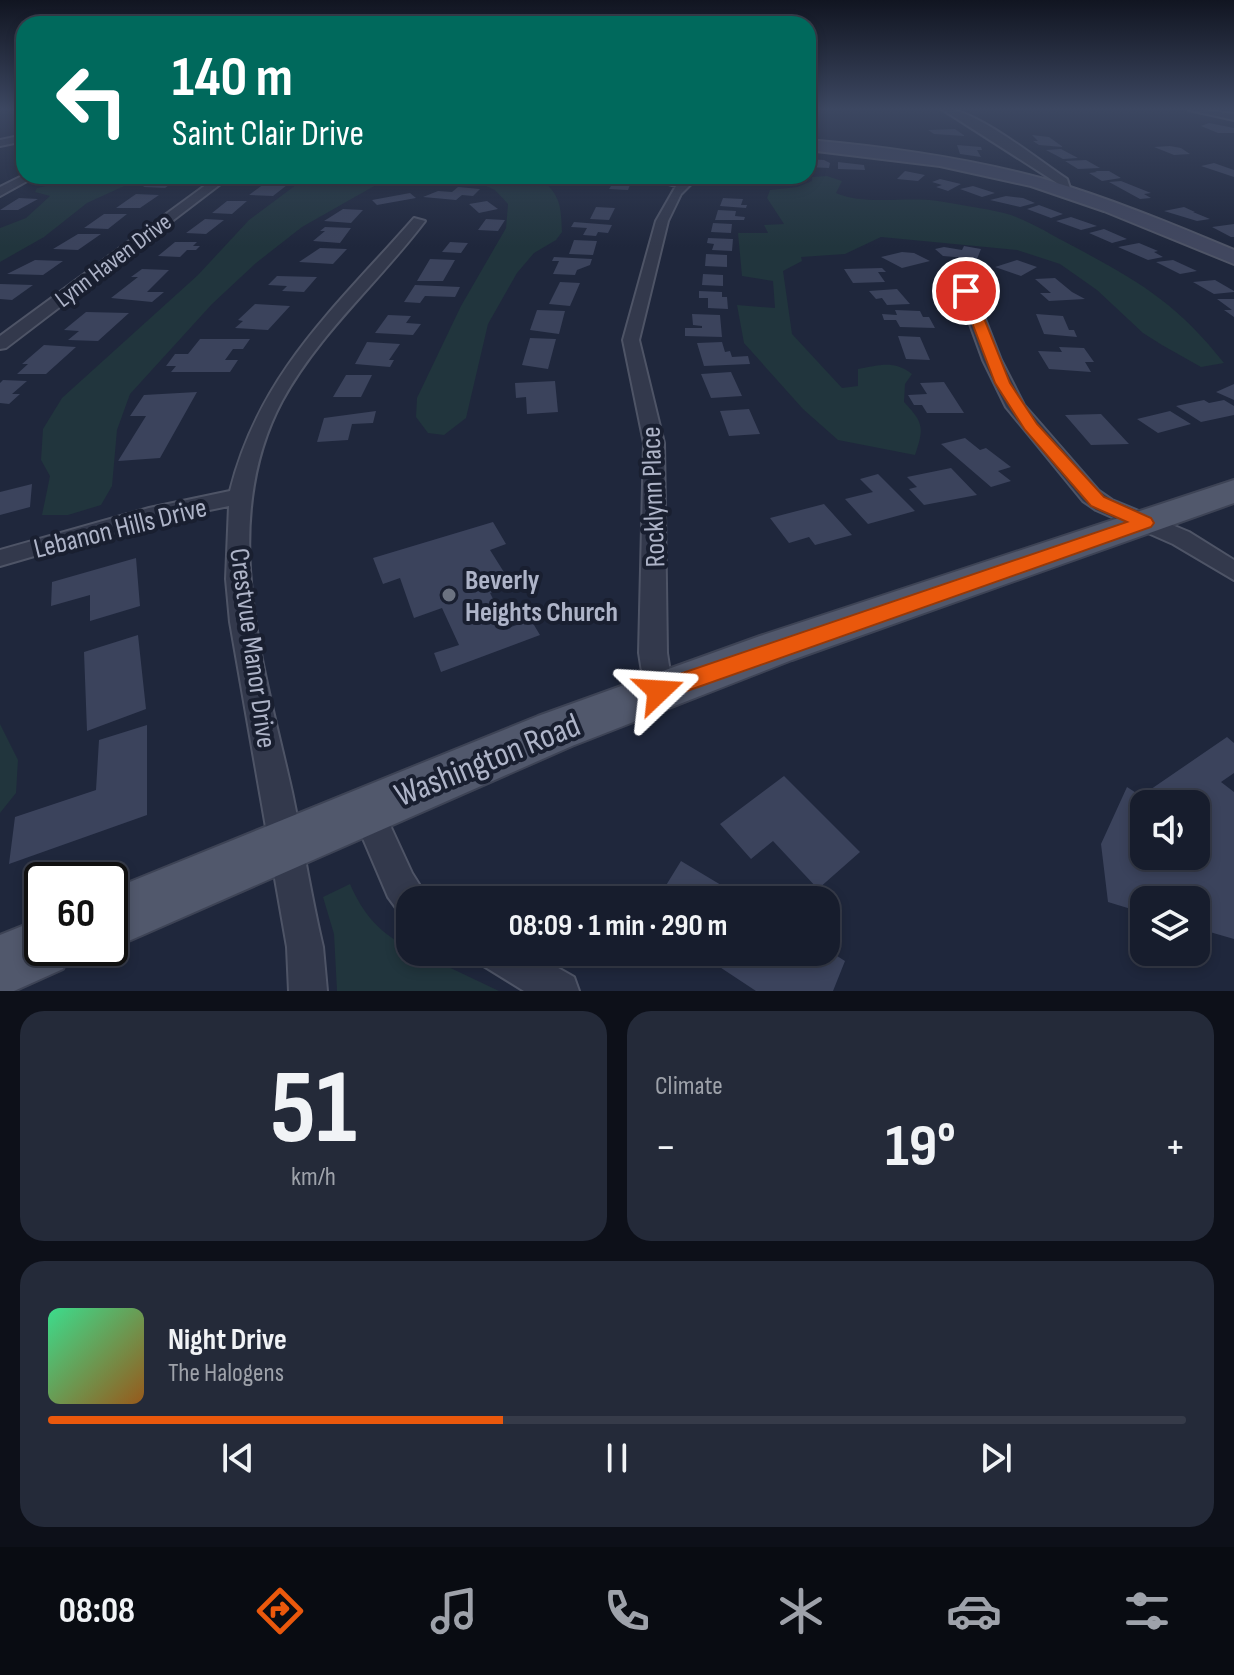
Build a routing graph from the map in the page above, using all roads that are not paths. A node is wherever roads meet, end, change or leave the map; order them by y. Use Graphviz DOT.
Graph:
graph roads {
  1 [pos="889,154"];
  2 [pos="1022,154"];
  3 [pos="214,184"];
  4 [pos="681,184"];
  5 [pos="1065,191"];
  6 [pos="419,221"];
  7 [pos="1234,258"];
  8 [pos="966,291"];
  9 [pos="0,344"];
  10 [pos="1234,491"];
  11 [pos="241,496"];
  12 [pos="1144,523"];
  13 [pos="0,558"];
  14 [pos="1234,571"];
  15 [pos="659,691"];
  16 [pos="366,808"];
  17 [pos="284,843"];
  18 [pos="404,886"];
  19 [pos="128,911"];
  20 [pos="24,956"];
  21 [pos="0,966"];
  22 [pos="518,966"];
  23 [pos="308,991"];
  24 [pos="560,991"];
  1 -- 5 [label="street"];
  2 -- 5 [label="street"];
  3 -- 9 [label="street, Lynn Haven Drive"];
  4 -- 15 [label="street, Rocklynn Place"];
  5 -- 7 [label="street"];
  6 -- 11 [label="street, Crestvue Manor Drive"];
  8 -- 12 [label="street"];
  10 -- 12 [label="main road, Washington Road"];
  11 -- 13 [label="street, Lebanon Hills Drive"];
  11 -- 17 [label="street, Crestvue Manor Drive"];
  12 -- 14 [label="street"];
  12 -- 15 [label="main road, Washington Road"];
  15 -- 16 [label="main road, Washington Road"];
  16 -- 17 [label="main road, Washington Road"];
  16 -- 18 [label="street"];
  17 -- 19 [label="main road, Washington Road"];
  17 -- 23 [label="street, Crestvue Manor Drive"];
  20 -- 21 [label="main road"];
  22 -- 24 [label="street"];
}
